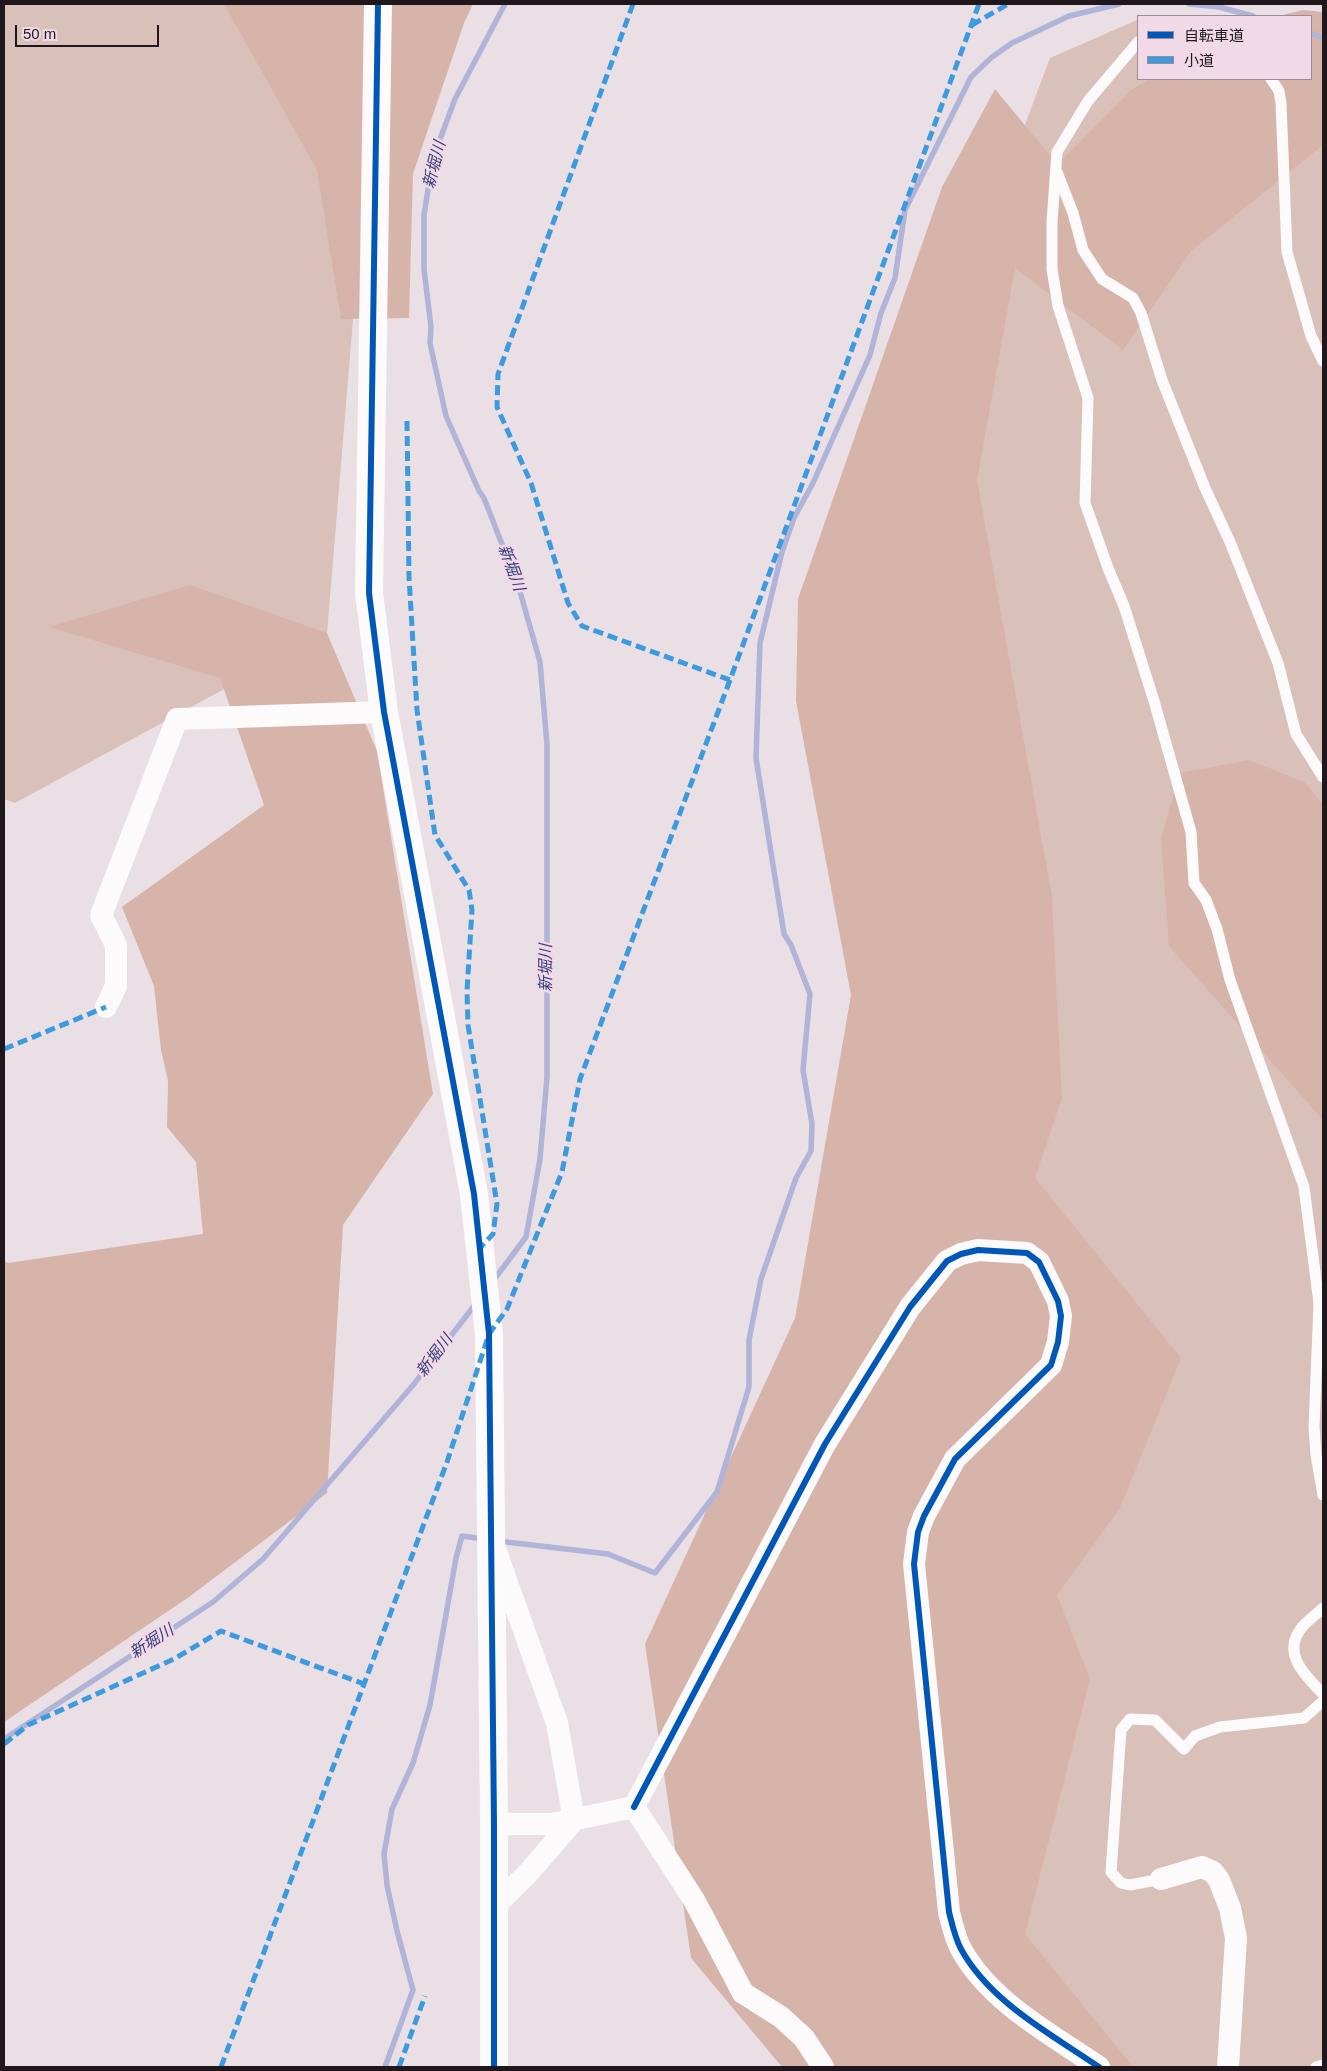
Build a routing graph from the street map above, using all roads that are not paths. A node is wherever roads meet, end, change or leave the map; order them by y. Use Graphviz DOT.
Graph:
graph roads {
  1 [pos="378,4"];
  2 [pos="1137,43"];
  3 [pos="1272,80"];
  4 [pos="1056,169"];
  5 [pos="1323,361"];
  6 [pos="384,712"];
  7 [pos="1323,777"];
  8 [pos="106,1007"];
  9 [pos="1323,1495"];
  10 [pos="491,1536"];
  11 [pos="1323,1608"];
  12 [pos="1323,1694"];
  13 [pos="1323,1701"];
  14 [pos="634,1807"];
  15 [pos="574,1820"];
  16 [pos="494,1824"];
  17 [pos="1161,1879"];
  18 [pos="494,1907"];
  19 [pos="1323,2065"];
  20 [pos="494,2067"];
  21 [pos="823,2067"];
  22 [pos="1099,2067"];
  23 [pos="1228,2067"];
  24 [pos="1316,2067"];
  1 -- 6 [label="street"];
  2 -- 4 [label="lane"];
  3 -- 5 [label="lane"];
  4 -- 7 [label="lane"];
  4 -- 9 [label="lane"];
  6 -- 8 [label="street"];
  6 -- 10 [label="street"];
  10 -- 15 [label="street"];
  10 -- 16 [label="street"];
  11 -- 12 [label="lane"];
  13 -- 17 [label="lane"];
  14 -- 15 [label="street"];
  14 -- 21 [label="street"];
  14 -- 22 [label="street"];
  15 -- 16 [label="street"];
  15 -- 18 [label="street"];
  16 -- 18 [label="street"];
  17 -- 23 [label="street"];
  18 -- 20 [label="street"];
  19 -- 24 [label="lane"];
}
